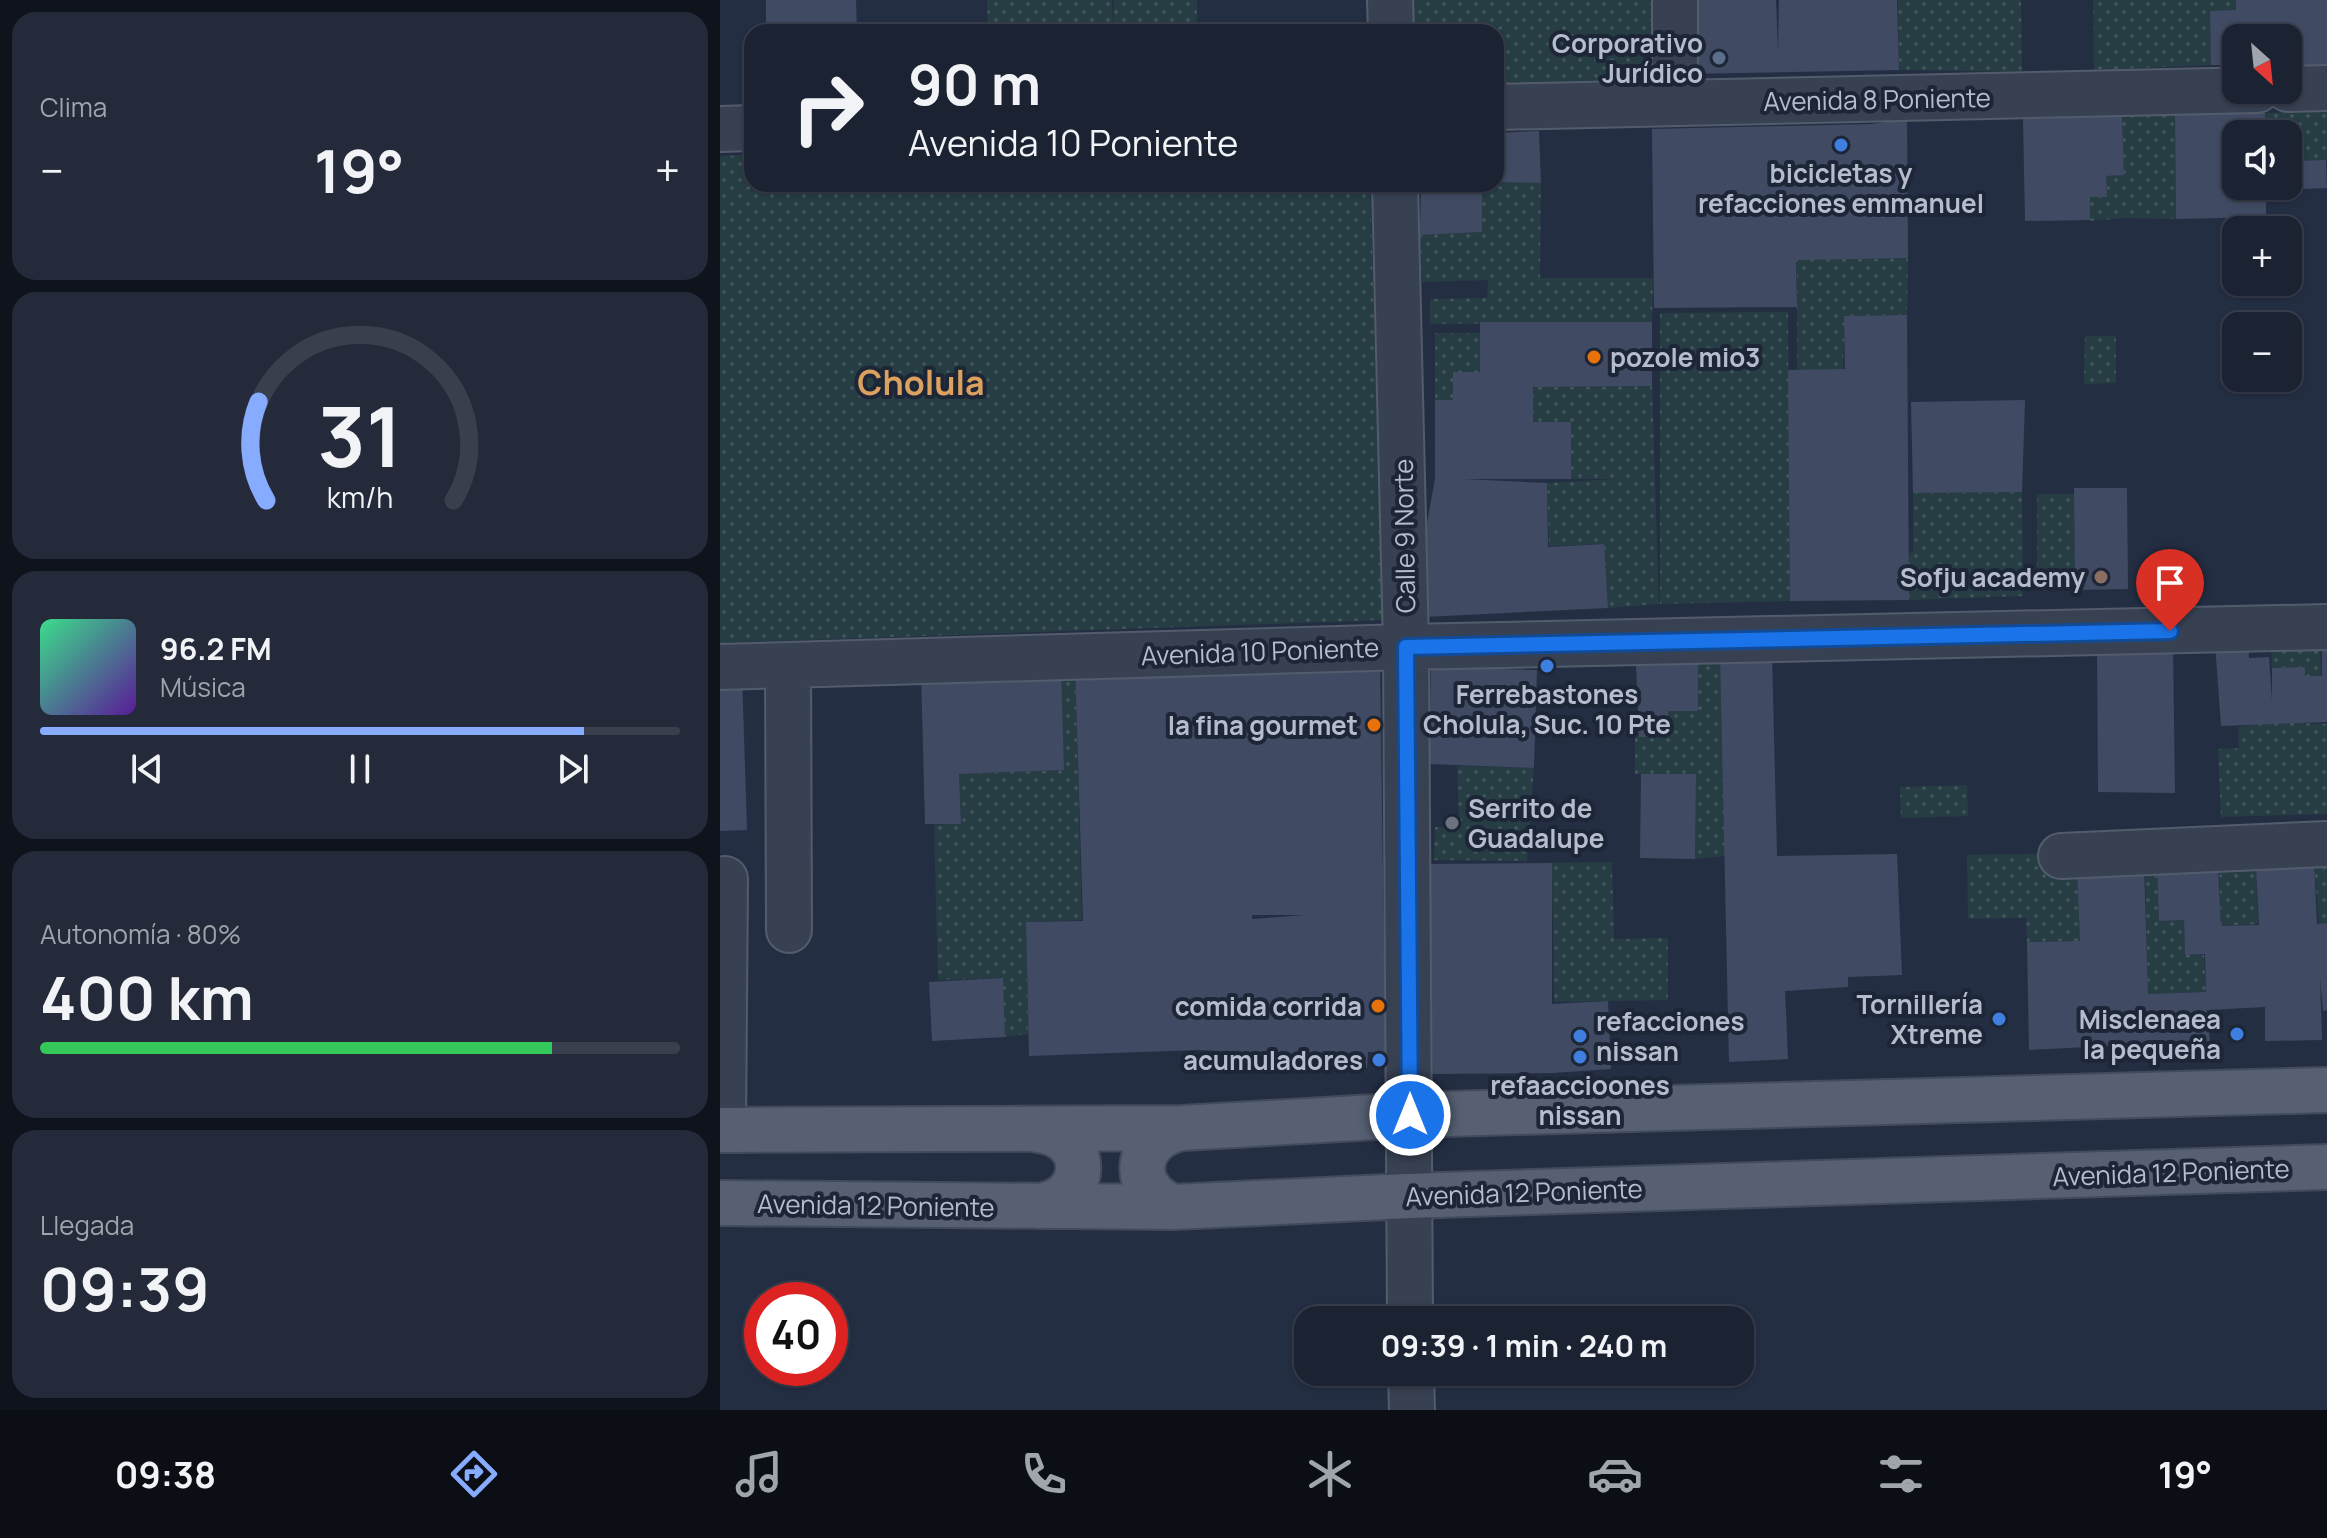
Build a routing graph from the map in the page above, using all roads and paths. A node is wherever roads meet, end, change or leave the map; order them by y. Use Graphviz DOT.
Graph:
graph roads {
  1 [pos="1390,0"];
  2 [pos="1675,0"];
  3 [pos="1391,24"];
  4 [pos="2327,88"];
  5 [pos="2302,89"];
  6 [pos="2222,91"];
  7 [pos="1675,103"];
  8 [pos="1504,107"];
  9 [pos="744,128"];
  10 [pos="720,129"];
  11 [pos="1395,192"];
  12 [pos="2327,627"];
  13 [pos="1406,647"];
  14 [pos="788,665"];
  15 [pos="720,667"];
  16 [pos="2327,844"];
  17 [pos="2061,856"];
  18 [pos="725,879"];
  19 [pos="789,930"];
  20 [pos="2327,1090"];
  21 [pos="1410,1115"];
  22 [pos="1182,1128"];
  23 [pos="721,1130"];
  24 [pos="1038,1130"];
  25 [pos="2327,1167"];
  26 [pos="1408,1196"];
  27 [pos="720,1203"];
  28 [pos="1039,1206"];
  29 [pos="1173,1207"];
  30 [pos="1410,1306"];
  31 [pos="1411,1386"];
  32 [pos="1412,1410"];
  1 -- 3 [label="street"];
  2 -- 7 [label="street"];
  4 -- 5 [label="street"];
  6 -- 7 [label="street, Avenida 8 Poniente"];
  7 -- 8 [label="street, Avenida 8 Poniente"];
  9 -- 10 [label="street"];
  11 -- 13 [label="street, Calle 9 Norte"];
  12 -- 13 [label="street, Avenida 10 Poniente"];
  13 -- 14 [label="street, Avenida 10 Poniente"];
  13 -- 21 [label="street, Calle 9 Norte"];
  14 -- 15 [label="street, Avenida 10 Poniente"];
  14 -- 19 [label="street"];
  16 -- 17 [label="street"];
  18 -- 23 [label="street"];
  20 -- 21 [label="main road"];
  21 -- 22 [label="main road"];
  21 -- 26 [label="street, Calle 9 Norte"];
  22 -- 24 [label="main road"];
  22 -- 29 [label="main road"];
  23 -- 24 [label="main road"];
  24 -- 28 [label="main road"];
  25 -- 26 [label="main road, Avenida 12 Poniente"];
  26 -- 29 [label="main road, Avenida 12 Poniente"];
  26 -- 30 [label="street, Calle 9 Norte"];
  27 -- 28 [label="main road, Avenida 12 Poniente"];
  28 -- 29 [label="main road, Avenida 12 Poniente"];
  31 -- 32 [label="street"];
}
